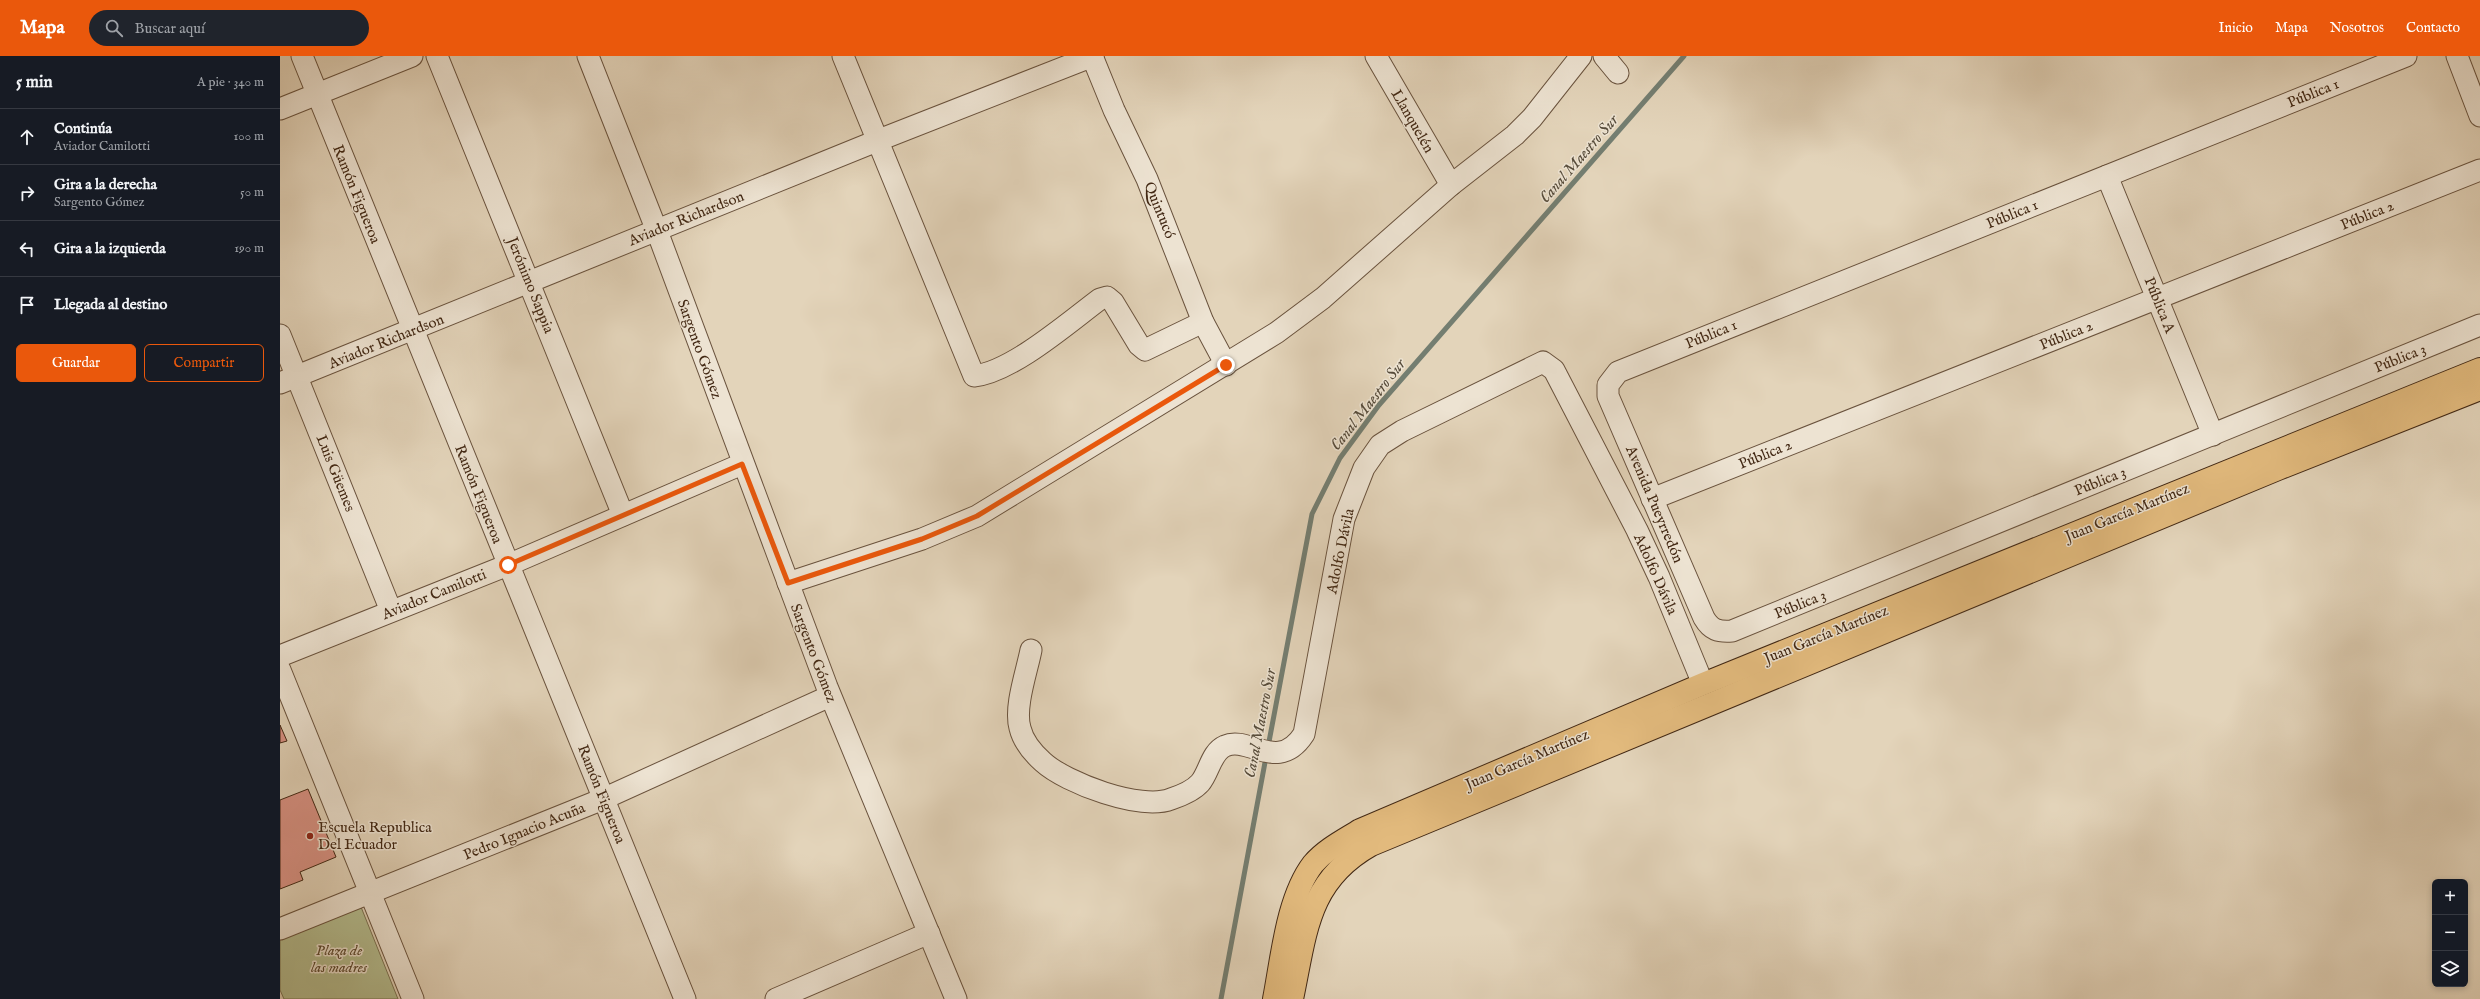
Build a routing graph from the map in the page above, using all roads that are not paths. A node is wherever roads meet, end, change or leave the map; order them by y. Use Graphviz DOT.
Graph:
graph roads {
  1 [pos="302,56"];
  2 [pos="412,56"];
  3 [pos="437,56"];
  4 [pos="588,56"];
  5 [pos="843,56"];
  6 [pos="1093,56"];
  7 [pos="1376,56"];
  8 [pos="1581,56"];
  9 [pos="1604,56"];
  10 [pos="2406,56"];
  11 [pos="2457,56"];
  12 [pos="1618,73"];
  13 [pos="317,94"];
  14 [pos="280,109"];
  15 [pos="2480,116"];
  16 [pos="879,140"];
  17 [pos="2480,170"];
  18 [pos="2107,176"];
  19 [pos="1451,185"];
  20 [pos="657,231"];
  21 [pos="529,281"];
  22 [pos="2157,298"];
  23 [pos="1203,322"];
  24 [pos="2480,325"];
  25 [pos="413,330"];
  26 [pos="280,335"];
  27 [pos="1226,365"];
  28 [pos="2480,369"];
  29 [pos="1618,372"];
  30 [pos="288,380"];
  31 [pos="2480,389"];
  32 [pos="2213,434"];
  33 [pos="742,464"];
  34 [pos="1652,499"];
  35 [pos="623,515"];
  36 [pos="508,565"];
  37 [pos="788,583"];
  38 [pos="391,611"];
  39 [pos="1718,632"];
  40 [pos="1031,650"];
  41 [pos="280,656"];
  42 [pos="280,670"];
  43 [pos="1703,684"];
  44 [pos="830,696"];
  45 [pos="604,799"];
  46 [pos="370,893"];
  47 [pos="280,929"];
  48 [pos="929,933"];
  49 [pos="413,999"];
  50 [pos="685,999"];
  51 [pos="776,999"];
  52 [pos="956,999"];
  53 [pos="1274,999"];
  54 [pos="1292,999"];
  1 -- 13 [label="street, Ramón Figueroa"];
  2 -- 13 [label="street"];
  3 -- 21 [label="street, Jerónimo Sappia"];
  4 -- 20 [label="street, Sargento Gómez"];
  5 -- 16 [label="street"];
  6 -- 16 [label="street, Aviador Richardson"];
  6 -- 23 [label="street, Quintucó"];
  7 -- 19 [label="street, Llanquelén"];
  8 -- 19 [label="street"];
  9 -- 12 [label="street"];
  10 -- 18 [label="street, Pública 1"];
  11 -- 15 [label="street"];
  13 -- 14 [label="street"];
  13 -- 25 [label="street, Ramón Figueroa"];
  16 -- 20 [label="street, Aviador Richardson"];
  16 -- 23 [label="street"];
  17 -- 22 [label="street, Pública 2"];
  18 -- 22 [label="street, Pública A"];
  18 -- 29 [label="street, Pública 1"];
  19 -- 27 [label="street"];
  20 -- 21 [label="street, Aviador Richardson"];
  20 -- 33 [label="street, Sargento Gómez"];
  21 -- 25 [label="street, Aviador Richardson"];
  21 -- 35 [label="street, Jerónimo Sappia"];
  22 -- 32 [label="street, Pública A"];
  22 -- 34 [label="street, Pública 2"];
  23 -- 27 [label="street, Quintucó"];
  24 -- 32 [label="street, Pública 3"];
  25 -- 30 [label="street, Aviador Richardson"];
  25 -- 36 [label="street, Ramón Figueroa"];
  26 -- 30 [label="street, Luis Güemes"];
  27 -- 37 [label="street"];
  28 -- 43 [label="main road, Juan García Martínez"];
  29 -- 34 [label="street, Avenida Pueyrredón"];
  30 -- 38 [label="street, Luis Güemes"];
  31 -- 54 [label="main road, Juan García Martínez"];
  32 -- 39 [label="street, Pública 3"];
  33 -- 35 [label="street, Aviador Camilotti"];
  33 -- 37 [label="street, Sargento Gómez"];
  34 -- 39 [label="street, Avenida Pueyrredón"];
  35 -- 36 [label="street, Aviador Camilotti"];
  36 -- 38 [label="street, Aviador Camilotti"];
  36 -- 45 [label="street, Ramón Figueroa"];
  37 -- 44 [label="street, Sargento Gómez"];
  38 -- 41 [label="street, Aviador Camilotti"];
  40 -- 43 [label="street, Adolfo Dávila"];
  42 -- 46 [label="street"];
  43 -- 53 [label="main road, Juan García Martínez"];
  44 -- 45 [label="street, Pedro Ignacio Acuña"];
  44 -- 48 [label="street, Sargento Gómez"];
  45 -- 46 [label="street, Pedro Ignacio Acuña"];
  45 -- 50 [label="street, Ramón Figueroa"];
  46 -- 47 [label="street, Pedro Ignacio Acuña"];
  46 -- 49 [label="street"];
  48 -- 51 [label="street"];
  48 -- 52 [label="street, Sargento Gómez"];
}
